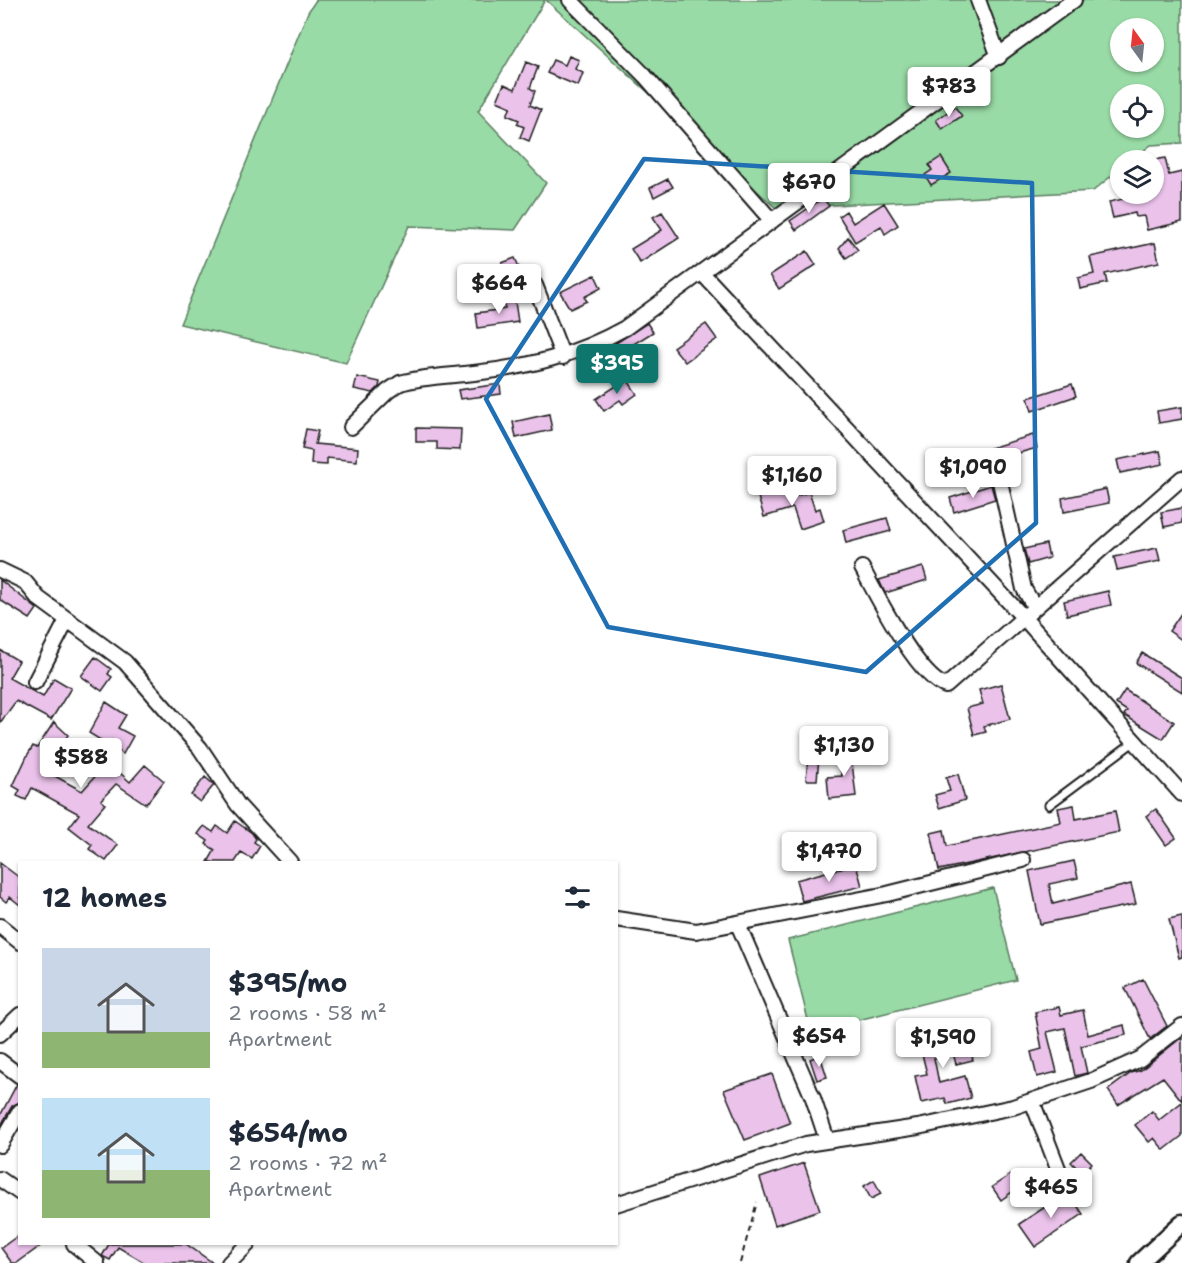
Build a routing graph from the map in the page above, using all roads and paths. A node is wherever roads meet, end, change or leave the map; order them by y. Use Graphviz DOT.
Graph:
graph roads {
  1 [pos="570,0"];
  2 [pos="978,0"];
  3 [pos="1074,0"];
  4 [pos="999,57"];
  5 [pos="772,221"];
  6 [pos="702,273"];
  7 [pos="535,285"];
  8 [pos="563,357"];
  9 [pos="351,427"];
  10 [pos="997,468"];
  11 [pos="1182,478"];
  12 [pos="862,568"];
  13 [pos="0,570"];
  14 [pos="1034,606"];
  15 [pos="1023,617"];
  16 [pos="67,620"];
  17 [pos="35,682"];
  18 [pos="1135,741"];
  19 [pos="1182,794"];
  20 [pos="1050,805"];
  21 [pos="276,857"];
  22 [pos="1023,860"];
  23 [pos="618,919"];
  24 [pos="738,924"];
  25 [pos="0,926"];
  26 [pos="18,940"];
  27 [pos="18,1017"];
  28 [pos="1182,1026"];
  29 [pos="0,1034"];
  30 [pos="0,1061"];
  31 [pos="18,1074"];
  32 [pos="1032,1101"];
  33 [pos="18,1114"];
  34 [pos="827,1140"];
  35 [pos="0,1145"];
  36 [pos="0,1179"];
  37 [pos="1064,1184"];
  38 [pos="18,1192"];
  39 [pos="757,1202"];
  40 [pos="618,1203"];
  41 [pos="1182,1223"];
  42 [pos="75,1245"];
  43 [pos="247,1245"];
  44 [pos="97,1263"];
  45 [pos="229,1263"];
  46 [pos="741,1263"];
  47 [pos="1139,1263"];
  1 -- 5 [label="street"];
  2 -- 4 [label="street"];
  3 -- 4 [label="street"];
  4 -- 5 [label="street"];
  5 -- 6 [label="street"];
  6 -- 8 [label="street"];
  6 -- 15 [label="street"];
  7 -- 8 [label="street"];
  8 -- 9 [label="street"];
  10 -- 14 [label="street"];
  11 -- 14 [label="street"];
  12 -- 15 [label="street"];
  13 -- 16 [label="street"];
  14 -- 15 [label="street"];
  15 -- 18 [label="street"];
  16 -- 17 [label="street"];
  16 -- 21 [label="street"];
  18 -- 19 [label="street"];
  18 -- 20 [label="lane"];
  22 -- 24 [label="street"];
  23 -- 24 [label="street"];
  24 -- 34 [label="street"];
  25 -- 26 [label="street"];
  27 -- 29 [label="street"];
  28 -- 32 [label="street"];
  30 -- 31 [label="street"];
  32 -- 34 [label="street"];
  32 -- 37 [label="street"];
  33 -- 35 [label="street"];
  34 -- 40 [label="street"];
  36 -- 38 [label="street"];
  39 -- 46 [label="path"];
  41 -- 47 [label="street"];
  42 -- 44 [label="street"];
  43 -- 45 [label="street"];
}
